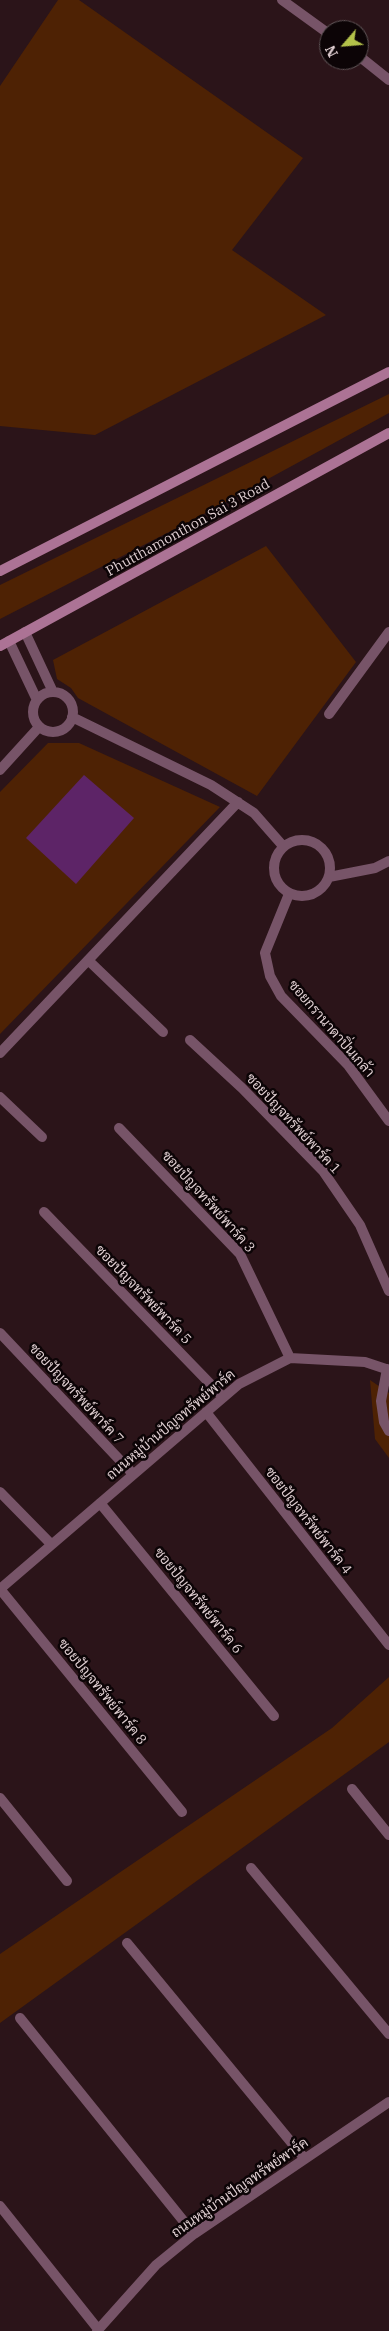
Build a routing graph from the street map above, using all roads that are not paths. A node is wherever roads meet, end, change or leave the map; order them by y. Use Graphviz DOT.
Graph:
graph roads {
  1 [pos="282,0"];
  2 [pos="319,27"];
  3 [pos="369,64"];
  4 [pos="389,80"];
  5 [pos="389,372"];
  6 [pos="389,434"];
  7 [pos="0,571"];
  8 [pos="25,632"];
  9 [pos="389,632"];
  10 [pos="4,643"];
  11 [pos="53,692"];
  12 [pos="37,700"];
  13 [pos="329,714"];
  14 [pos="72,717"];
  15 [pos="39,727"];
  16 [pos="0,770"];
  17 [pos="238,802"];
  18 [pos="283,846"];
  19 [pos="389,861"];
  20 [pos="329,877"];
  21 [pos="289,894"];
  22 [pos="89,961"];
  23 [pos="163,1032"];
  24 [pos="190,1040"];
  25 [pos="0,1053"];
  26 [pos="0,1097"];
  27 [pos="389,1121"];
  28 [pos="119,1128"];
  29 [pos="42,1138"];
  30 [pos="44,1212"];
  31 [pos="389,1291"];
  32 [pos="0,1333"];
  33 [pos="290,1358"];
  34 [pos="388,1369"];
  35 [pos="223,1397"];
  36 [pos="206,1412"];
  37 [pos="389,1432"];
  38 [pos="132,1473"];
  39 [pos="0,1492"];
  40 [pos="100,1503"];
  41 [pos="51,1544"];
  42 [pos="0,1589"];
  43 [pos="389,1645"];
  44 [pos="274,1716"];
  45 [pos="352,1789"];
  46 [pos="0,1798"];
  47 [pos="182,1812"];
  48 [pos="389,1835"];
  49 [pos="251,1868"];
  50 [pos="67,1881"];
  51 [pos="127,1943"];
  52 [pos="20,2018"];
  53 [pos="389,2034"];
  54 [pos="389,2102"];
  55 [pos="305,2159"];
  56 [pos="0,2206"];
  57 [pos="194,2234"];
  58 [pos="98,2330"];
  1 -- 2 [label="street"];
  3 -- 4 [label="street"];
  5 -- 7 [label="main road"];
  6 -- 8 [label="main road, Phutthamonthon Sai 3 Road"];
  8 -- 10 [label="main road, Phutthamonthon Sai 3 Road"];
  8 -- 11 [label="street"];
  9 -- 13 [label="street"];
  10 -- 12 [label="street"];
  11 -- 12 [label="street"];
  11 -- 14 [label="street"];
  12 -- 15 [label="street"];
  14 -- 15 [label="street"];
  14 -- 17 [label="street"];
  15 -- 16 [label="street"];
  17 -- 18 [label="street"];
  17 -- 22 [label="street"];
  18 -- 20 [label="street"];
  18 -- 21 [label="street"];
  19 -- 20 [label="street"];
  20 -- 21 [label="street"];
  21 -- 27 [label="street, ซอยกรานาดาปิ่นเกล้า"];
  22 -- 23 [label="street"];
  22 -- 25 [label="street"];
  24 -- 31 [label="street, ซอยปัญจทรัพย์พาร์ค 1"];
  26 -- 29 [label="street"];
  28 -- 33 [label="street, ซอยปัญจทรัพย์พาร์ค 3"];
  30 -- 35 [label="street, ซอยปัญจทรัพย์พาร์ค 5"];
  32 -- 38 [label="street, ซอยปัญจทรัพย์พาร์ค 7"];
  33 -- 34 [label="street"];
  33 -- 35 [label="street, ถนนหมู่บ้านปัญจทรัพย์พาร์ค"];
  34 -- 37 [label="street"];
  35 -- 36 [label="street, ถนนหมู่บ้านปัญจทรัพย์พาร์ค"];
  36 -- 38 [label="street, ถนนหมู่บ้านปัญจทรัพย์พาร์ค"];
  36 -- 43 [label="street, ซอยปัญจทรัพย์พาร์ค 4"];
  38 -- 40 [label="street, ถนนหมู่บ้านปัญจทรัพย์พาร์ค"];
  39 -- 41 [label="street"];
  40 -- 41 [label="street, ถนนหมู่บ้านปัญจทรัพย์พาร์ค"];
  40 -- 44 [label="street, ซอยปัญจทรัพย์พาร์ค 6"];
  41 -- 42 [label="street, ถนนหมู่บ้านปัญจทรัพย์พาร์ค"];
  42 -- 47 [label="street, ซอยปัญจทรัพย์พาร์ค 8"];
  45 -- 48 [label="street"];
  46 -- 50 [label="street"];
  49 -- 53 [label="street"];
  51 -- 55 [label="street"];
  52 -- 57 [label="street"];
  54 -- 55 [label="street, ถนนหมู่บ้านปัญจทรัพย์พาร์ค"];
  55 -- 57 [label="street, ถนนหมู่บ้านปัญจทรัพย์พาร์ค"];
  56 -- 58 [label="street"];
  57 -- 58 [label="street, ถนนหมู่บ้านปัญจทรัพย์พาร์ค"];
}
